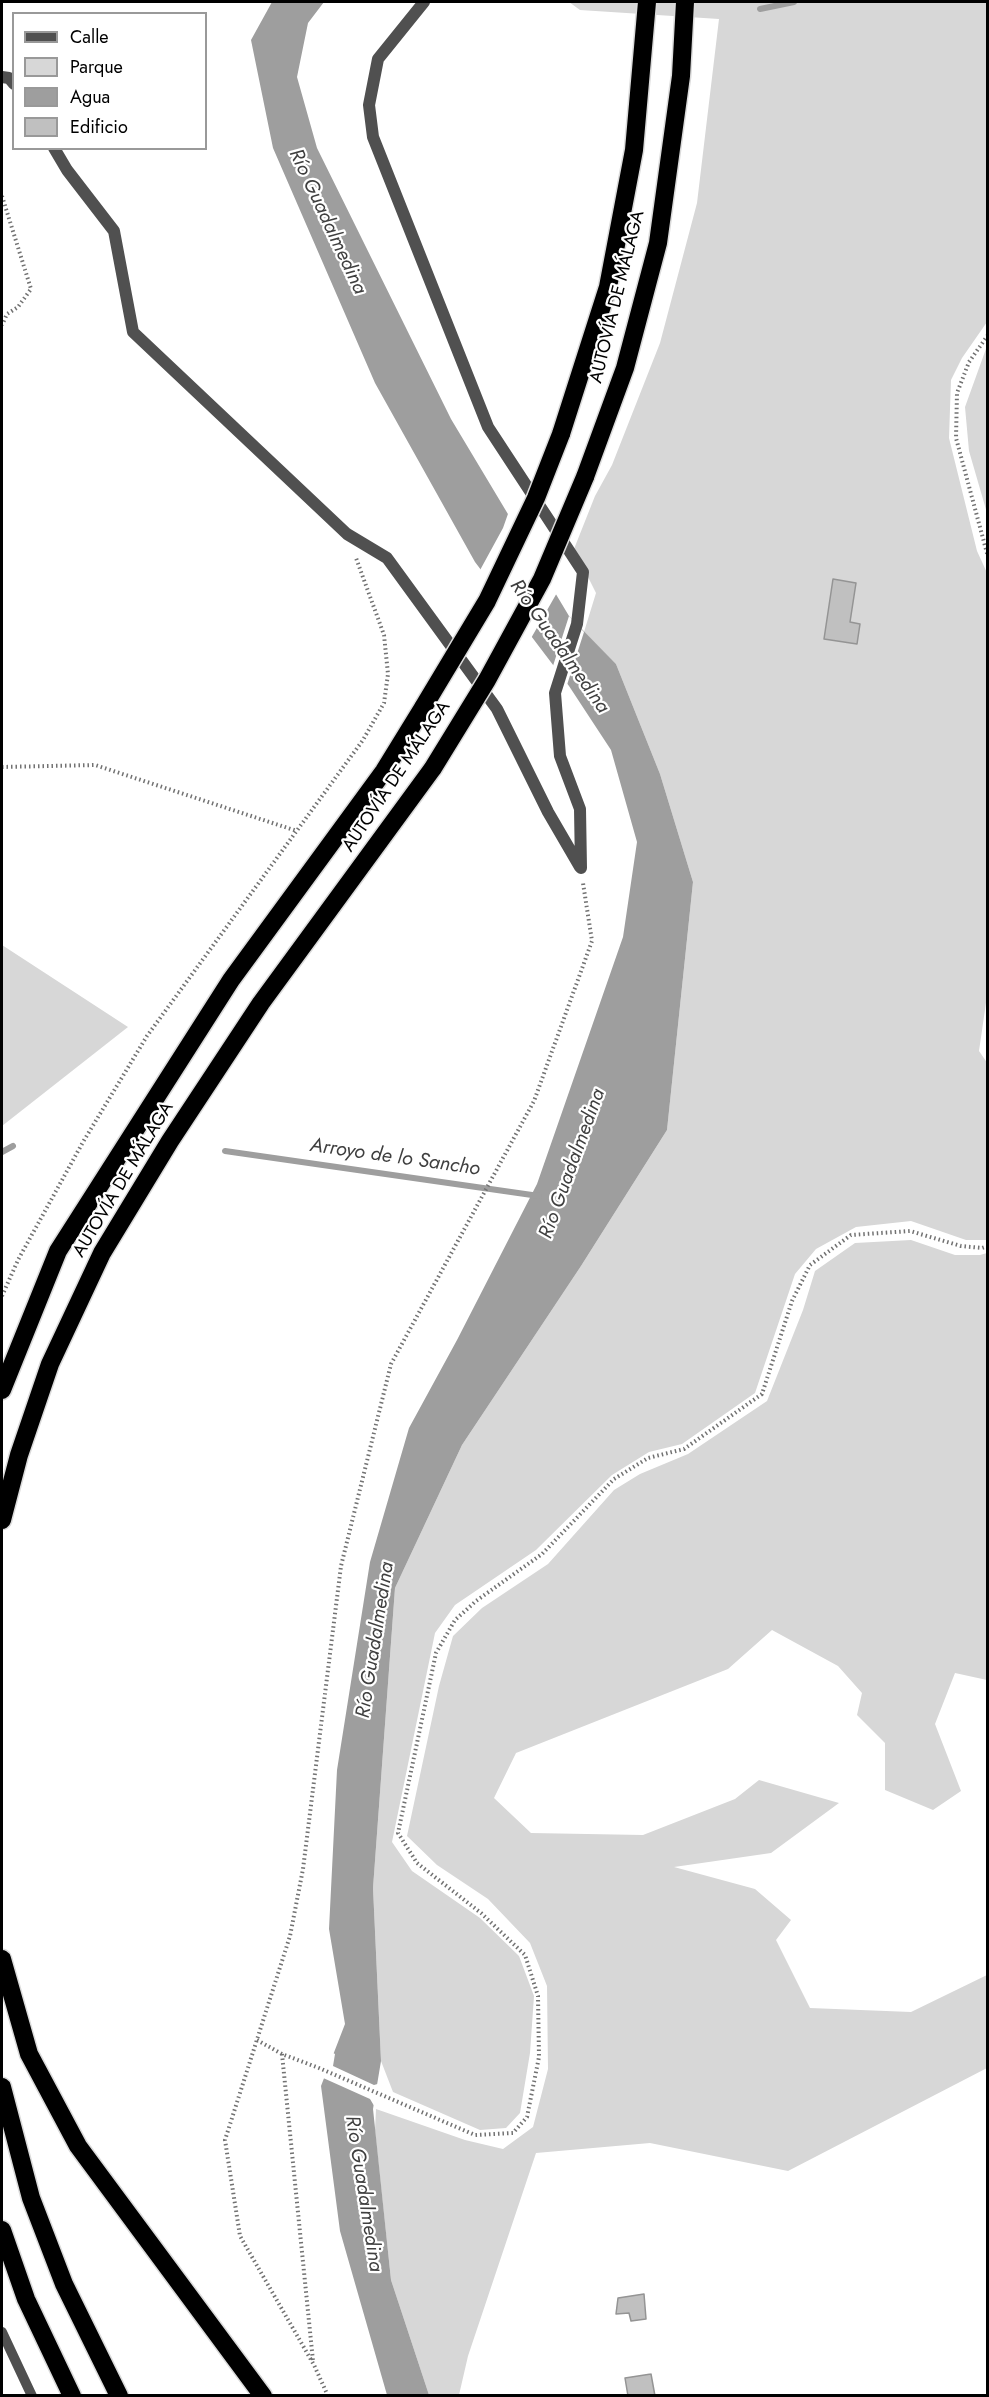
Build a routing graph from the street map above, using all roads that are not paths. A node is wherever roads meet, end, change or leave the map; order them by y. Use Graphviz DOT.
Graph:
graph roads {
  1 [pos="424,2"];
  2 [pos="647,2"];
  3 [pos="685,2"];
  4 [pos="55,150"];
  5 [pos="2,1390"];
  6 [pos="2,1520"];
  7 [pos="2,1959"];
  8 [pos="2,2087"];
  9 [pos="2,2230"];
  10 [pos="2,2332"];
  11 [pos="32,2396"];
  12 [pos="72,2396"];
  13 [pos="119,2396"];
  14 [pos="262,2396"];
  1 -- 4 [label="street"];
  2 -- 5 [label="highway, AUTOVÍA DE MÁLAGA, bridge"];
  3 -- 6 [label="highway, AUTOVÍA DE MÁLAGA, bridge"];
  7 -- 14 [label="highway"];
  8 -- 13 [label="highway"];
  9 -- 12 [label="highway"];
  10 -- 11 [label="lane"];
}
